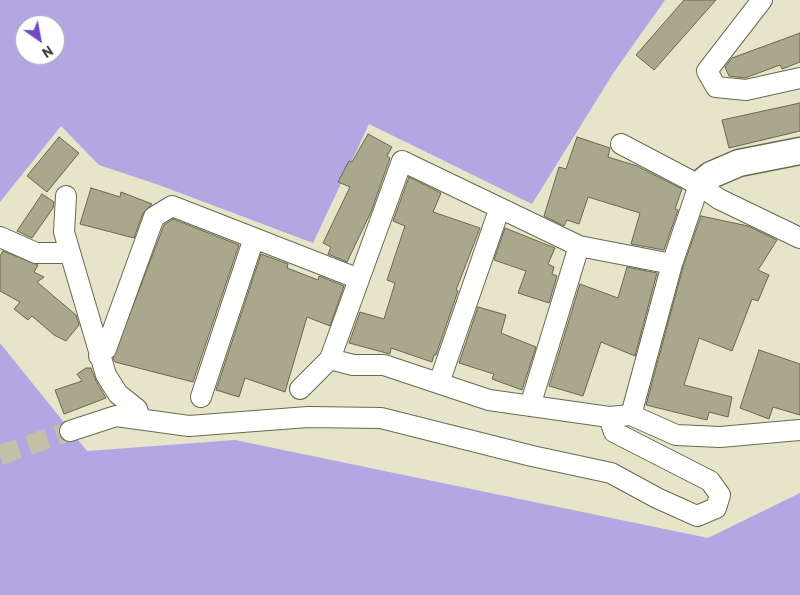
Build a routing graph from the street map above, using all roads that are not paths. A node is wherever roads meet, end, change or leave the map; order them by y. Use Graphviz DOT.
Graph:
graph roads {
  1 [pos="762,0"];
  2 [pos="800,78"];
  3 [pos="621,144"];
  4 [pos="800,151"];
  5 [pos="699,185"];
  6 [pos="66,196"];
  7 [pos="499,210"];
  8 [pos="0,237"];
  9 [pos="254,238"];
  10 [pos="800,238"];
  11 [pos="579,246"];
  12 [pos="70,253"];
  13 [pos="672,264"];
  14 [pos="359,278"];
  15 [pos="99,356"];
  16 [pos="330,359"];
  17 [pos="439,384"];
  18 [pos="300,389"];
  19 [pos="200,397"];
  20 [pos="530,406"];
  21 [pos="631,415"];
  22 [pos="609,417"];
  23 [pos="140,419"];
  24 [pos="800,430"];
  25 [pos="70,431"];
  1 -- 2 [label="street"];
  3 -- 5 [label="street"];
  4 -- 5 [label="street"];
  5 -- 10 [label="street"];
  5 -- 13 [label="street"];
  6 -- 12 [label="street"];
  7 -- 11 [label="street"];
  7 -- 14 [label="street"];
  7 -- 17 [label="street"];
  8 -- 12 [label="street"];
  9 -- 14 [label="street"];
  9 -- 15 [label="street"];
  9 -- 19 [label="street"];
  11 -- 13 [label="street"];
  11 -- 20 [label="street"];
  12 -- 15 [label="street"];
  13 -- 21 [label="street"];
  14 -- 16 [label="street"];
  15 -- 23 [label="street"];
  16 -- 17 [label="street"];
  16 -- 18 [label="street"];
  17 -- 20 [label="street"];
  20 -- 22 [label="street"];
  21 -- 22 [label="street"];
  21 -- 24 [label="street"];
  22 -- 23 [label="street"];
  23 -- 25 [label="street"];
}
